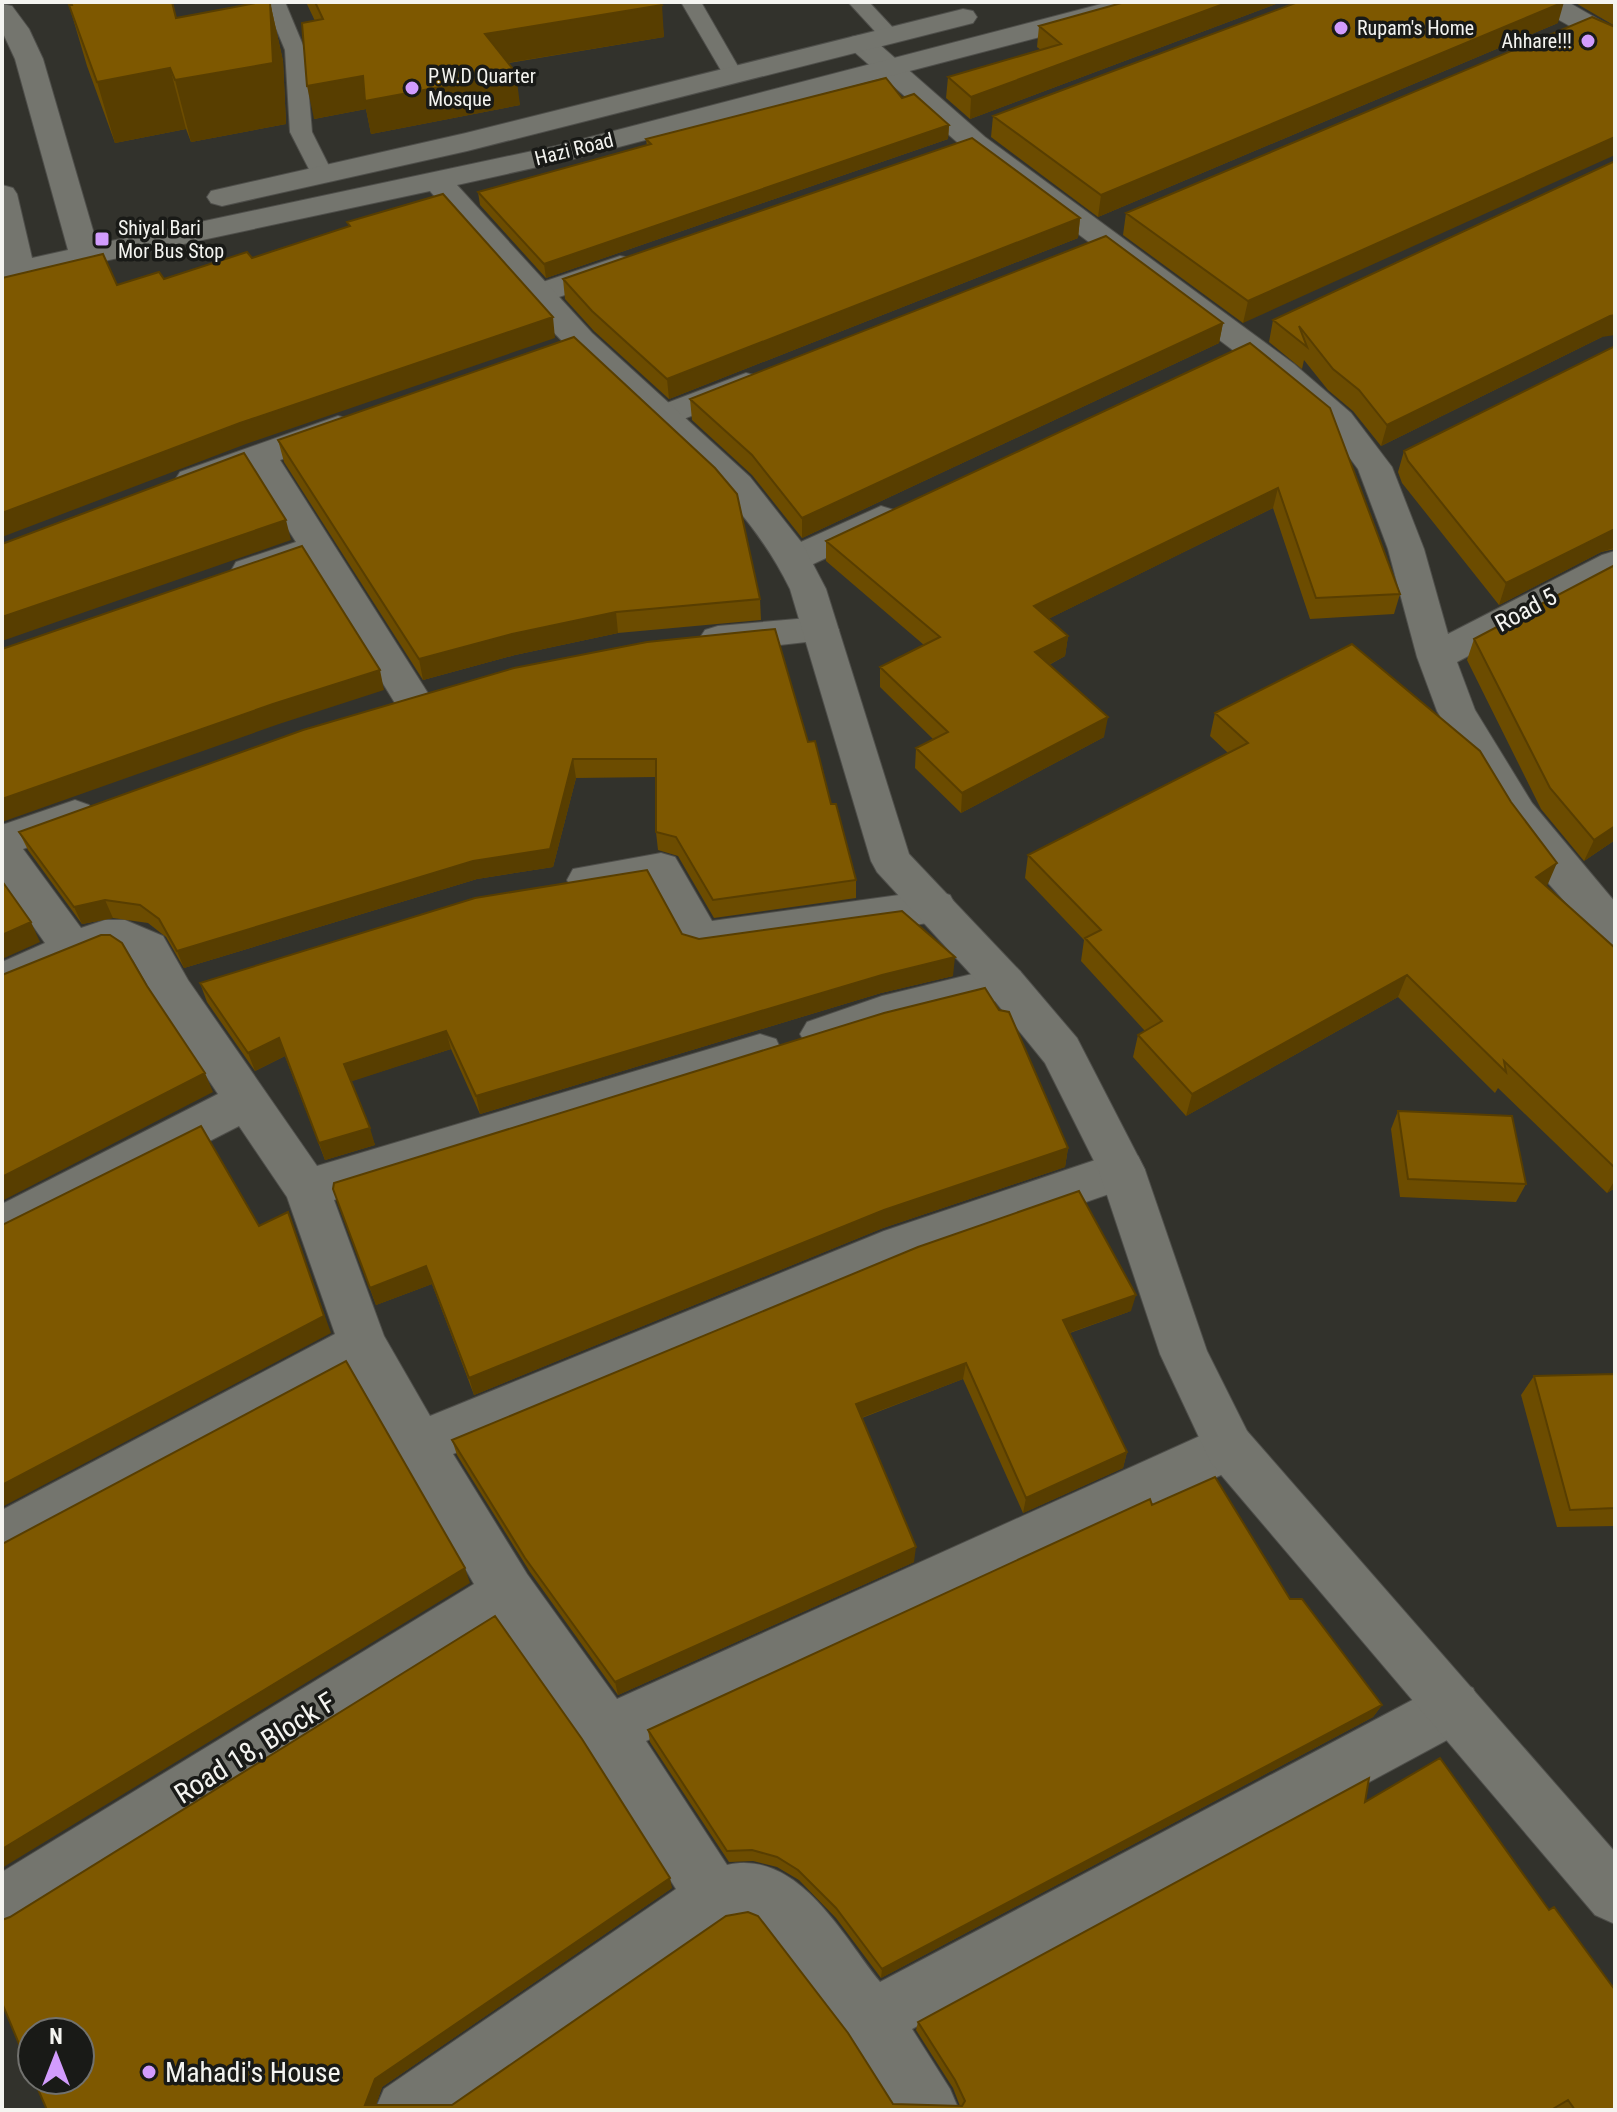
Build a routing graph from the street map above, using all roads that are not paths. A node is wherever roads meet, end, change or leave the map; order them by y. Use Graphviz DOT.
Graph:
graph roads {
  1 [pos="275,2"];
  2 [pos="691,2"];
  3 [pos="858,2"];
  4 [pos="1141,2"];
  5 [pos="1548,2"];
  6 [pos="994,9"];
  7 [pos="2,12"];
  8 [pos="1587,24"];
  9 [pos="1558,36"];
  10 [pos="1615,40"];
  11 [pos="880,49"];
  12 [pos="733,75"];
  13 [pos="322,174"];
  14 [pos="438,182"];
  15 [pos="2,194"];
  16 [pos="80,244"];
  17 [pos="653,254"];
  18 [pos="9,258"];
  19 [pos="536,295"];
  20 [pos="781,370"];
  21 [pos="663,416"];
  22 [pos="362,419"];
  23 [pos="259,455"];
  24 [pos="164,491"];
  25 [pos="909,505"];
  26 [pos="317,547"];
  27 [pos="796,558"];
  28 [pos="1615,563"];
  29 [pos="212,584"];
  30 [pos="820,630"];
  31 [pos="689,642"];
  32 [pos="1436,657"];
  33 [pos="412,699"];
  34 [pos="105,804"];
  35 [pos="2,841"];
  36 [pos="2,851"];
  37 [pos="554,886"];
  38 [pos="935,906"];
  39 [pos="1615,930"];
  40 [pos="72,948"];
  41 [pos="2,980"];
  42 [pos="1005,983"];
  43 [pos="248,1100"];
  44 [pos="1122,1170"];
  45 [pos="307,1189"];
  46 [pos="2,1227"];
  47 [pos="363,1344"];
  48 [pos="419,1444"];
  49 [pos="1229,1447"];
  50 [pos="2,1537"];
  51 [pos="508,1592"];
  52 [pos="1454,1707"];
  53 [pos="607,1731"];
  54 [pos="1615,1895"];
  55 [pos="714,1897"];
  56 [pos="2,1905"];
  57 [pos="871,2019"];
  58 [pos="405,2110"];
  59 [pos="929,2110"];
  1 -- 13 [label="lane"];
  2 -- 12 [label="lane"];
  3 -- 11 [label="lane"];
  4 -- 11 [label="street, Hazi Road"];
  5 -- 8 [label="street"];
  6 -- 11 [label="street, Hazi Road"];
  7 -- 16 [label="street"];
  8 -- 9 [label="street"];
  8 -- 10 [label="street"];
  11 -- 12 [label="street, Hazi Road"];
  11 -- 14 [label="street, Hazi Road"];
  11 -- 32 [label="street"];
  12 -- 13 [label="street, Hazi Road"];
  13 -- 16 [label="street, Hazi Road"];
  14 -- 16 [label="street, Hazi Road"];
  14 -- 19 [label="street"];
  15 -- 18 [label="street"];
  16 -- 18 [label="street"];
  17 -- 19 [label="street"];
  19 -- 21 [label="street"];
  20 -- 21 [label="street"];
  21 -- 27 [label="street"];
  22 -- 23 [label="street"];
  23 -- 24 [label="street"];
  23 -- 26 [label="street"];
  25 -- 27 [label="street"];
  26 -- 29 [label="street"];
  26 -- 33 [label="street"];
  27 -- 30 [label="street"];
  28 -- 32 [label="street, Road 5"];
  30 -- 31 [label="street"];
  30 -- 38 [label="street"];
  32 -- 39 [label="street"];
  34 -- 35 [label="street"];
  36 -- 40 [label="street"];
  37 -- 38 [label="street"];
  38 -- 42 [label="street"];
  40 -- 41 [label="street"];
  40 -- 43 [label="street"];
  42 -- 44 [label="street"];
  42 -- 45 [label="street"];
  43 -- 45 [label="street"];
  43 -- 46 [label="street"];
  44 -- 48 [label="street"];
  44 -- 49 [label="street"];
  45 -- 47 [label="street"];
  47 -- 48 [label="street"];
  47 -- 50 [label="street"];
  48 -- 51 [label="street"];
  49 -- 52 [label="street"];
  49 -- 53 [label="street"];
  51 -- 53 [label="street"];
  51 -- 56 [label="street, Road 18, Block F"];
  52 -- 54 [label="street"];
  52 -- 57 [label="street"];
  53 -- 55 [label="street"];
  55 -- 57 [label="street"];
  55 -- 58 [label="street"];
  57 -- 59 [label="street"];
}
